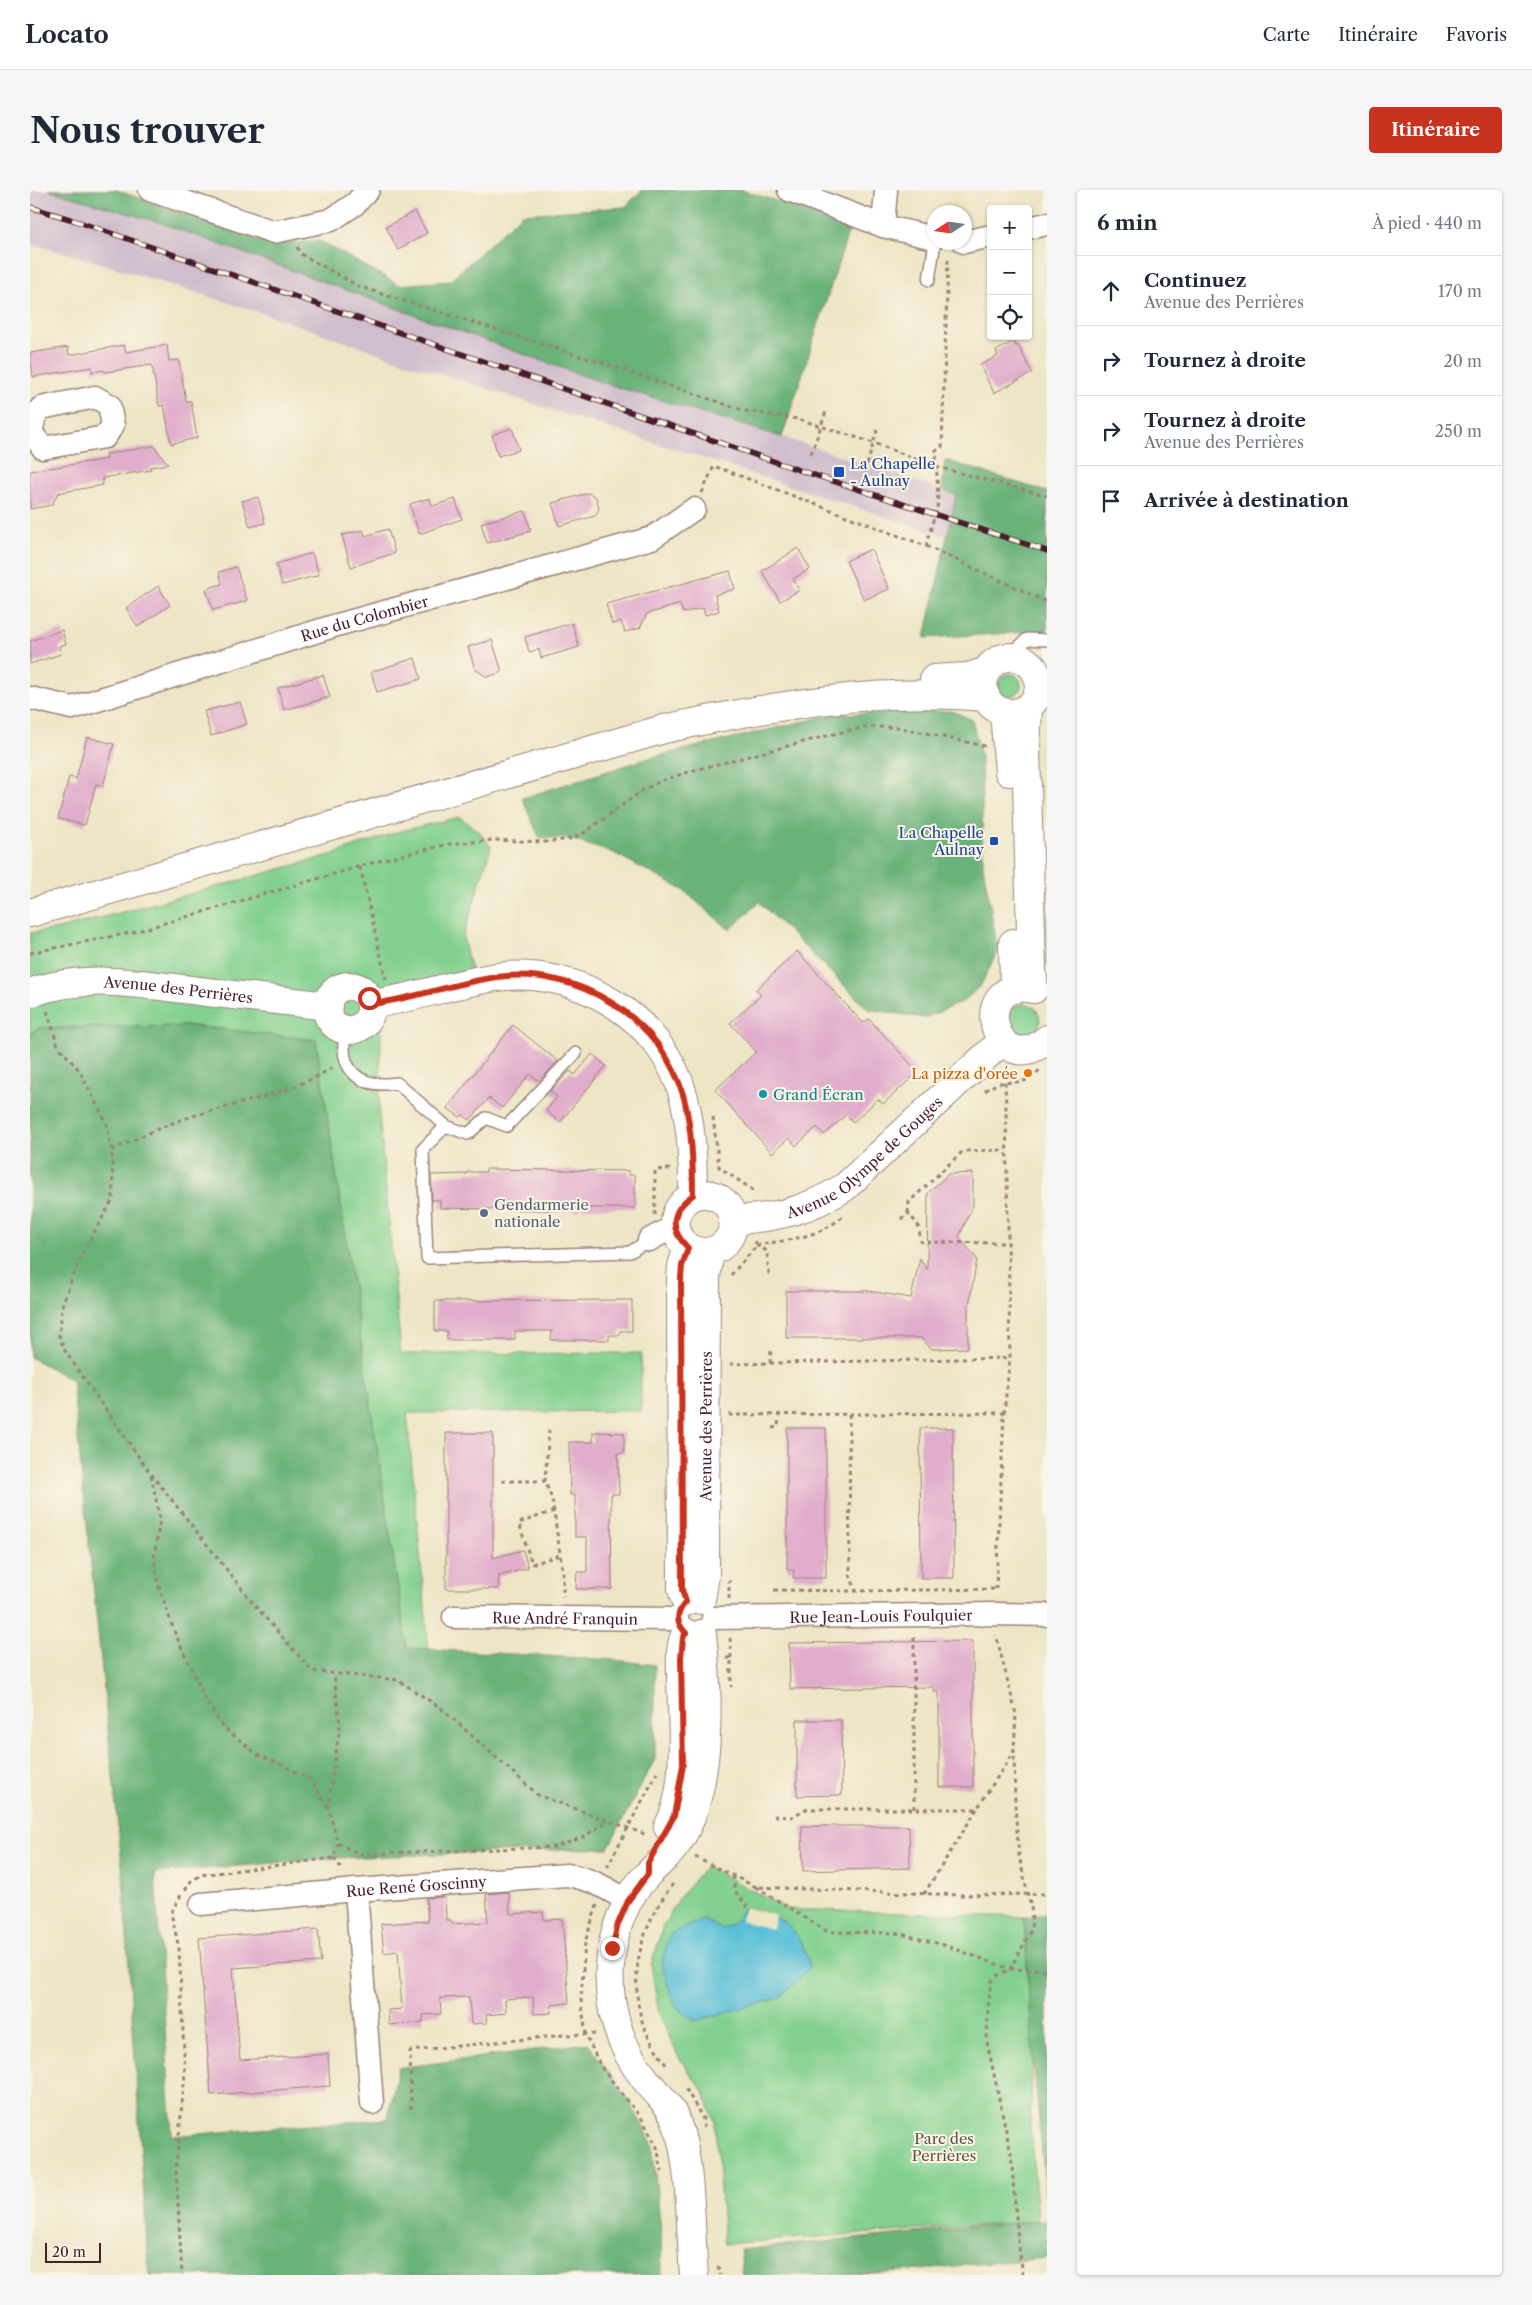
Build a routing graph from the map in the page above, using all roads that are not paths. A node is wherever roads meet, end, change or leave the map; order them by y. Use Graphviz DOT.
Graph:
graph roads {
  1 [pos="150,190"];
  2 [pos="368,190"];
  3 [pos="788,190"];
  4 [pos="886,190"];
  5 [pos="1047,224"];
  6 [pos="883,226"];
  7 [pos="1032,227"];
  8 [pos="927,237"];
  9 [pos="987,237"];
  10 [pos="972,240"];
  11 [pos="934,250"];
  12 [pos="929,280"];
  13 [pos="694,509"];
  14 [pos="1047,640"];
  15 [pos="1030,663"];
  16 [pos="30,698"];
  17 [pos="1014,698"];
  18 [pos="30,913"];
  19 [pos="35,991"];
  20 [pos="1032,992"];
  21 [pos="381,1003"];
  22 [pos="328,1006"];
  23 [pos="1047,1039"];
  24 [pos="1002,1041"];
  25 [pos="346,1042"];
  26 [pos="576,1053"];
  27 [pos="446,1126"];
  28 [pos="693,1195"];
  29 [pos="752,1214"];
  30 [pos="649,1240"];
  31 [pos="691,1242"];
  32 [pos="1047,1615"];
  33 [pos="454,1617"];
  34 [pos="699,1618"];
  35 [pos="356,1890"];
  36 [pos="628,1901"];
  37 [pos="200,1904"];
  38 [pos="372,2103"];
  39 [pos="694,2275"];
  1 -- 2 [label="street"];
  3 -- 6 [label="street"];
  4 -- 6 [label="street"];
  5 -- 7 [label="street"];
  6 -- 8 [label="street"];
  9 -- 10 [label="street"];
  11 -- 12 [label="lane"];
  13 -- 16 [label="street, Rue du Colombier"];
  14 -- 15 [label="lane"];
  15 -- 17 [label="street"];
  15 -- 17 [label="street"];
  17 -- 18 [label="street"];
  17 -- 20 [label="street"];
  19 -- 22 [label="street, Avenue des Perrières"];
  20 -- 24 [label="street"];
  21 -- 22 [label="street"];
  21 -- 25 [label="street"];
  21 -- 28 [label="street"];
  22 -- 25 [label="street"];
  23 -- 24 [label="street"];
  24 -- 29 [label="street, Avenue Olympe de Gouges"];
  25 -- 27 [label="lane"];
  26 -- 27 [label="lane"];
  27 -- 30 [label="lane"];
  28 -- 29 [label="street"];
  28 -- 31 [label="street, Avenue des Perrières"];
  29 -- 31 [label="street"];
  30 -- 31 [label="street"];
  31 -- 34 [label="street, Avenue des Perrières"];
  32 -- 34 [label="street, Rue Jean-Louis Foulquier"];
  33 -- 34 [label="street, Rue André Franquin"];
  34 -- 36 [label="street, Avenue des Perrières"];
  35 -- 36 [label="street, Rue René Goscinny"];
  35 -- 37 [label="street, Rue René Goscinny"];
  35 -- 38 [label="street"];
  36 -- 39 [label="street, Avenue des Perrières"];
}
